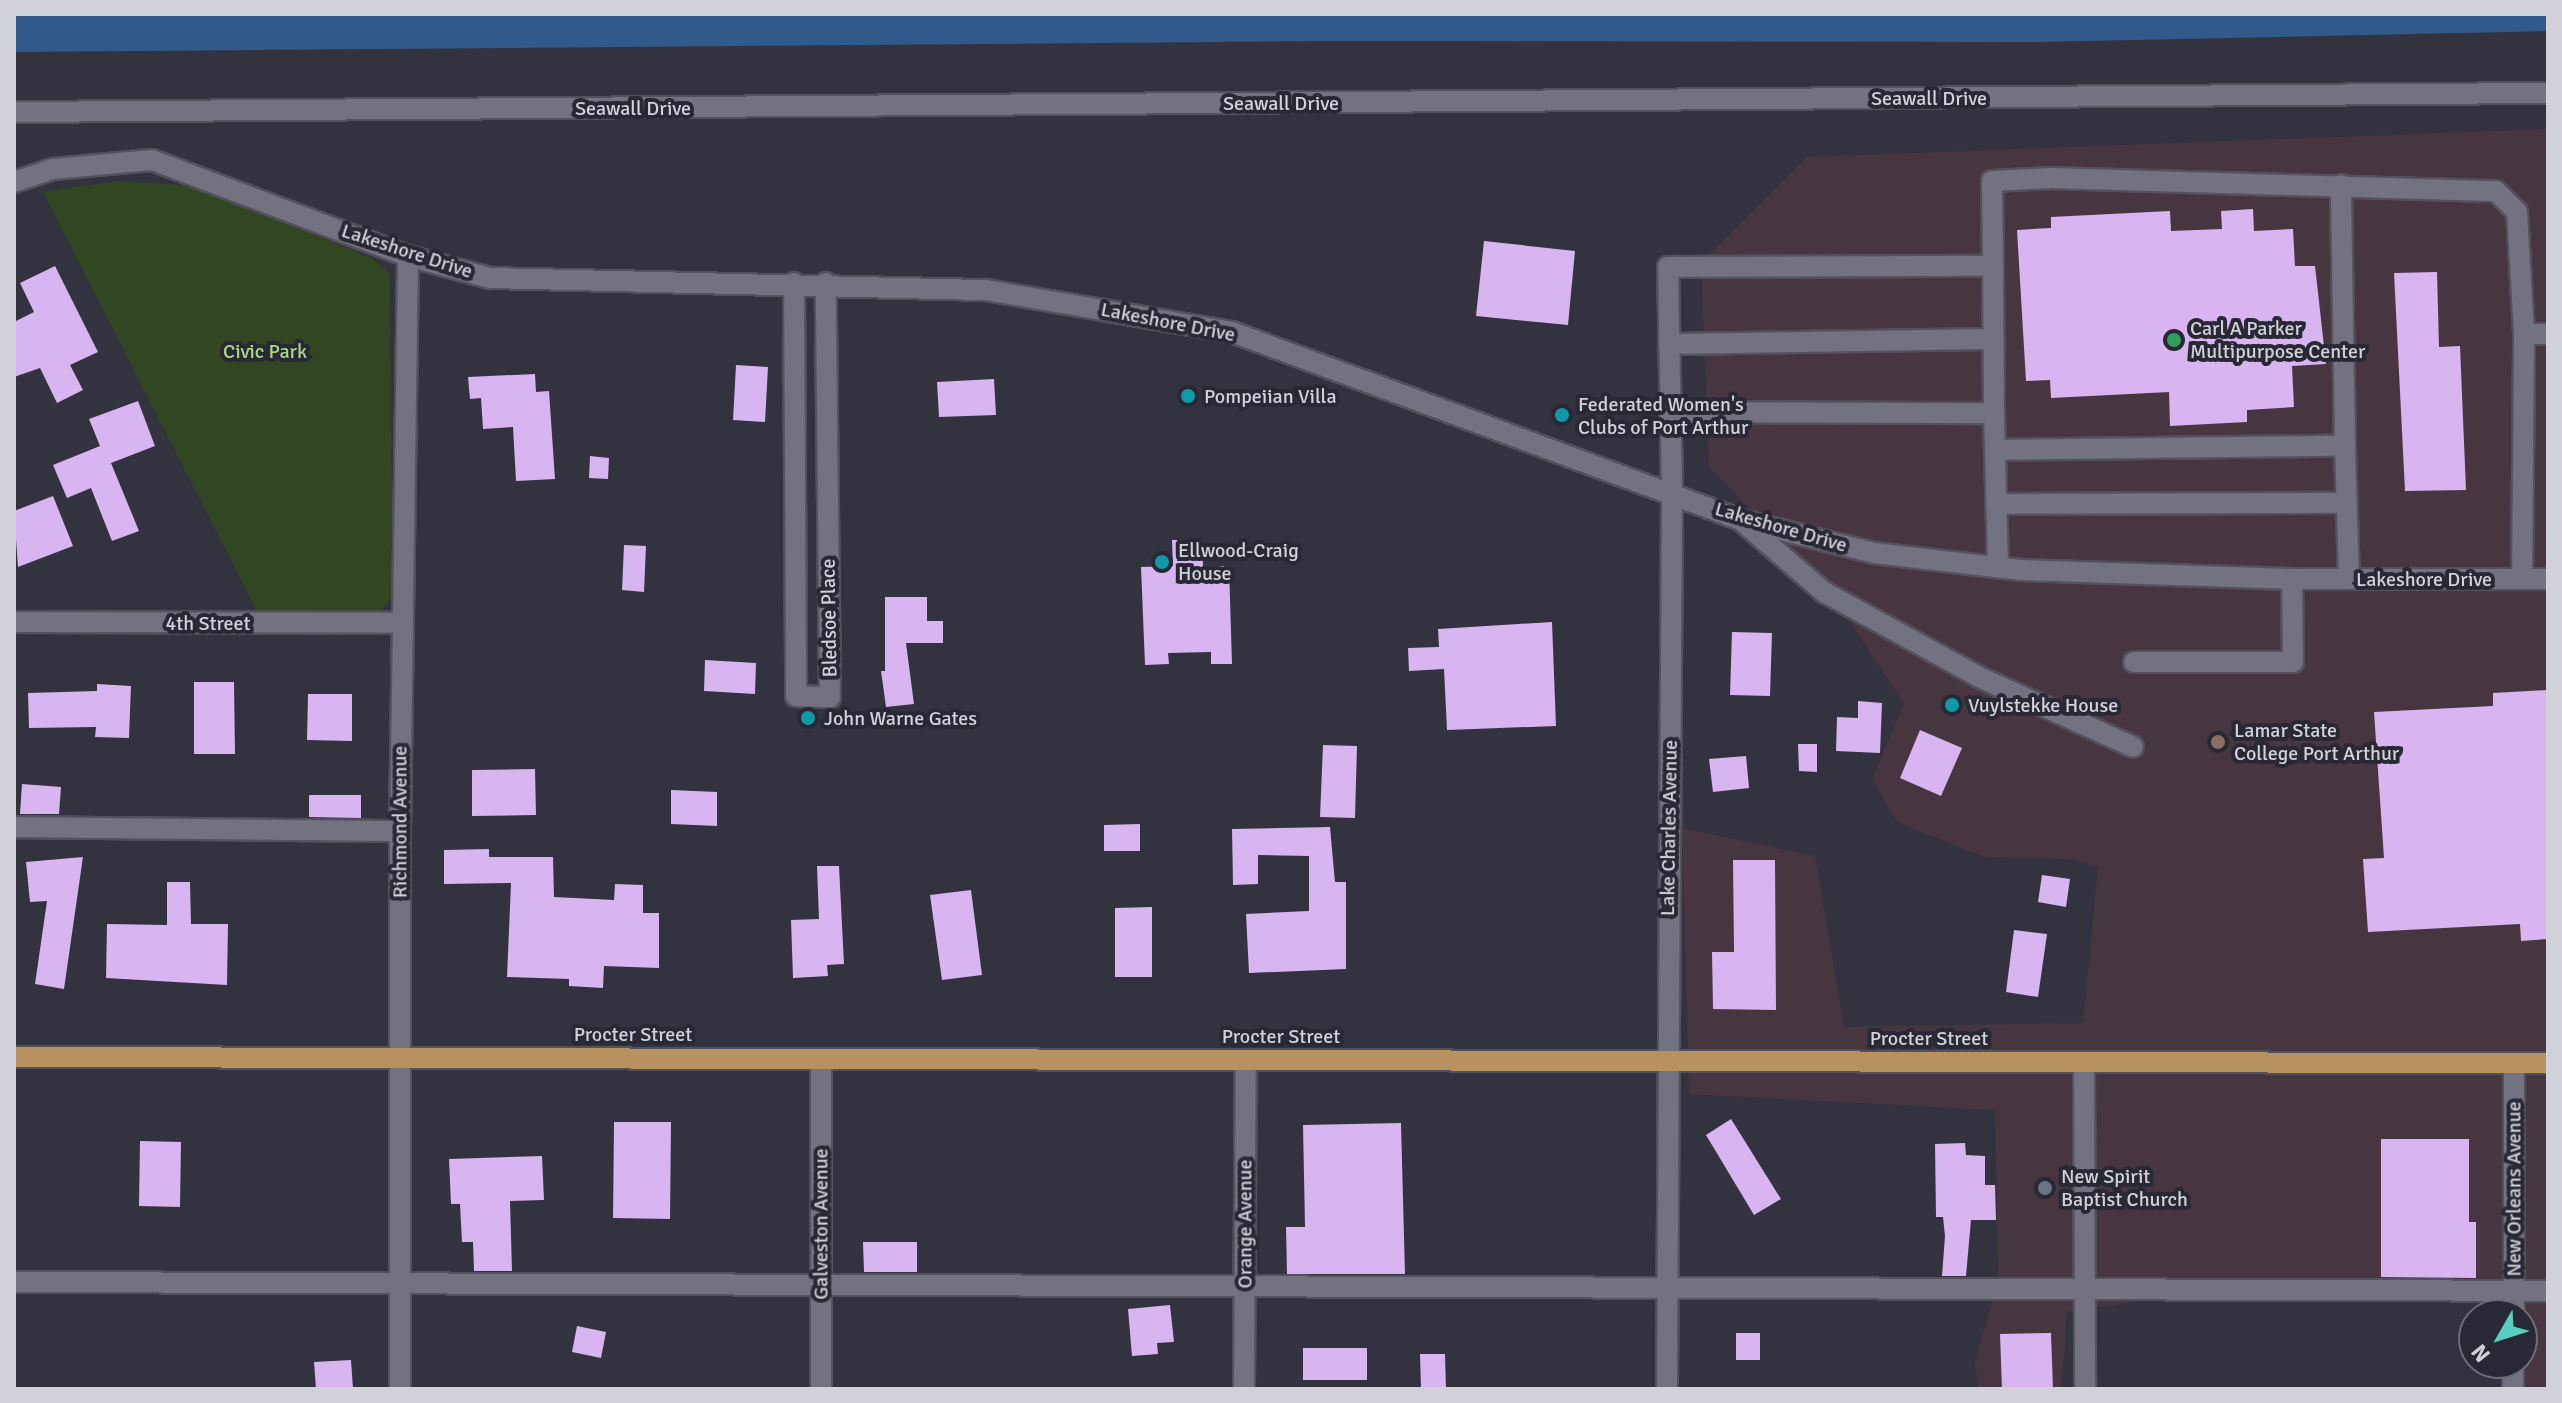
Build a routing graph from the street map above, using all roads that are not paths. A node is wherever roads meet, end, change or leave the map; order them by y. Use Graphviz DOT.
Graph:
graph roads {
  1 [pos="2548,93"];
  2 [pos="14,112"];
  3 [pos="14,182"];
  4 [pos="2341,185"];
  5 [pos="408,256"];
  6 [pos="1993,266"];
  7 [pos="794,283"];
  8 [pos="826,283"];
  9 [pos="2524,334"];
  10 [pos="2548,334"];
  11 [pos="1993,339"];
  12 [pos="1669,344"];
  13 [pos="1670,412"];
  14 [pos="1994,413"];
  15 [pos="2345,446"];
  16 [pos="1995,450"];
  17 [pos="1672,492"];
  18 [pos="2347,503"];
  19 [pos="1996,504"];
  20 [pos="1741,520"];
  21 [pos="1998,567"];
  22 [pos="2292,579"];
  23 [pos="2349,579"];
  24 [pos="2522,579"];
  25 [pos="2548,579"];
  26 [pos="14,622"];
  27 [pos="403,623"];
  28 [pos="2134,662"];
  29 [pos="2133,747"];
  30 [pos="14,827"];
  31 [pos="400,831"];
  32 [pos="14,1057"];
  33 [pos="400,1058"];
  34 [pos="821,1059"];
  35 [pos="1246,1060"];
  36 [pos="1666,1061"];
  37 [pos="2084,1062"];
  38 [pos="2514,1063"];
  39 [pos="2548,1063"];
  40 [pos="14,1282"];
  41 [pos="400,1287"];
  42 [pos="821,1287"];
  43 [pos="1244,1288"];
  44 [pos="1667,1288"];
  45 [pos="2084,1291"];
  46 [pos="2514,1291"];
  47 [pos="2548,1291"];
  48 [pos="2514,1299"];
  49 [pos="400,1389"];
  50 [pos="821,1389"];
  51 [pos="1244,1389"];
  52 [pos="1667,1389"];
  53 [pos="2085,1389"];
  1 -- 2 [label="street, Seawall Drive"];
  3 -- 5 [label="street, Lakeshore Drive"];
  4 -- 6 [label="street"];
  4 -- 9 [label="street"];
  4 -- 15 [label="street"];
  5 -- 7 [label="street, Lakeshore Drive"];
  5 -- 27 [label="street, Richmond Avenue"];
  6 -- 11 [label="street"];
  6 -- 12 [label="street, Lake Charles Avenue"];
  7 -- 8 [label="street, Lakeshore Drive"];
  7 -- 8 [label="street, Bledsoe Place"];
  8 -- 17 [label="street, Lakeshore Drive"];
  9 -- 10 [label="street"];
  9 -- 24 [label="street"];
  11 -- 12 [label="street"];
  11 -- 14 [label="street"];
  12 -- 13 [label="street, Lake Charles Avenue"];
  13 -- 14 [label="street"];
  13 -- 17 [label="street, Lake Charles Avenue"];
  14 -- 16 [label="street"];
  15 -- 16 [label="street"];
  15 -- 18 [label="street"];
  16 -- 19 [label="street"];
  17 -- 20 [label="street, Lakeshore Drive"];
  17 -- 36 [label="street, Lake Charles Avenue"];
  18 -- 19 [label="street"];
  18 -- 23 [label="street"];
  19 -- 21 [label="street"];
  20 -- 21 [label="street, Lakeshore Drive"];
  20 -- 29 [label="street"];
  21 -- 22 [label="street, Lakeshore Drive"];
  22 -- 23 [label="street, Lakeshore Drive"];
  22 -- 28 [label="street"];
  23 -- 24 [label="street, Lakeshore Drive"];
  24 -- 25 [label="street, Lakeshore Drive"];
  26 -- 27 [label="street, 4th Street"];
  27 -- 31 [label="street, Richmond Avenue"];
  30 -- 31 [label="street"];
  31 -- 33 [label="street, Richmond Avenue"];
  32 -- 33 [label="main road, Procter Street"];
  33 -- 34 [label="main road, Procter Street"];
  33 -- 41 [label="street, Richmond Avenue"];
  34 -- 35 [label="main road, Procter Street"];
  34 -- 42 [label="street, Galveston Avenue"];
  35 -- 36 [label="main road, Procter Street"];
  35 -- 43 [label="street, Orange Avenue"];
  36 -- 37 [label="main road, Procter Street"];
  36 -- 44 [label="street, Lake Charles Avenue"];
  37 -- 38 [label="main road, Procter Street"];
  37 -- 45 [label="street"];
  38 -- 39 [label="main road, Procter Street"];
  38 -- 46 [label="street, New Orleans Avenue"];
  40 -- 41 [label="street"];
  41 -- 42 [label="street"];
  41 -- 49 [label="street, Richmond Avenue"];
  42 -- 43 [label="street"];
  42 -- 50 [label="street, Galveston Avenue"];
  43 -- 44 [label="street"];
  43 -- 51 [label="street, Orange Avenue"];
  44 -- 45 [label="street"];
  44 -- 52 [label="street, Lake Charles Avenue"];
  45 -- 46 [label="street"];
  45 -- 53 [label="street"];
  46 -- 47 [label="street"];
  46 -- 48 [label="street, New Orleans Avenue"];
}
